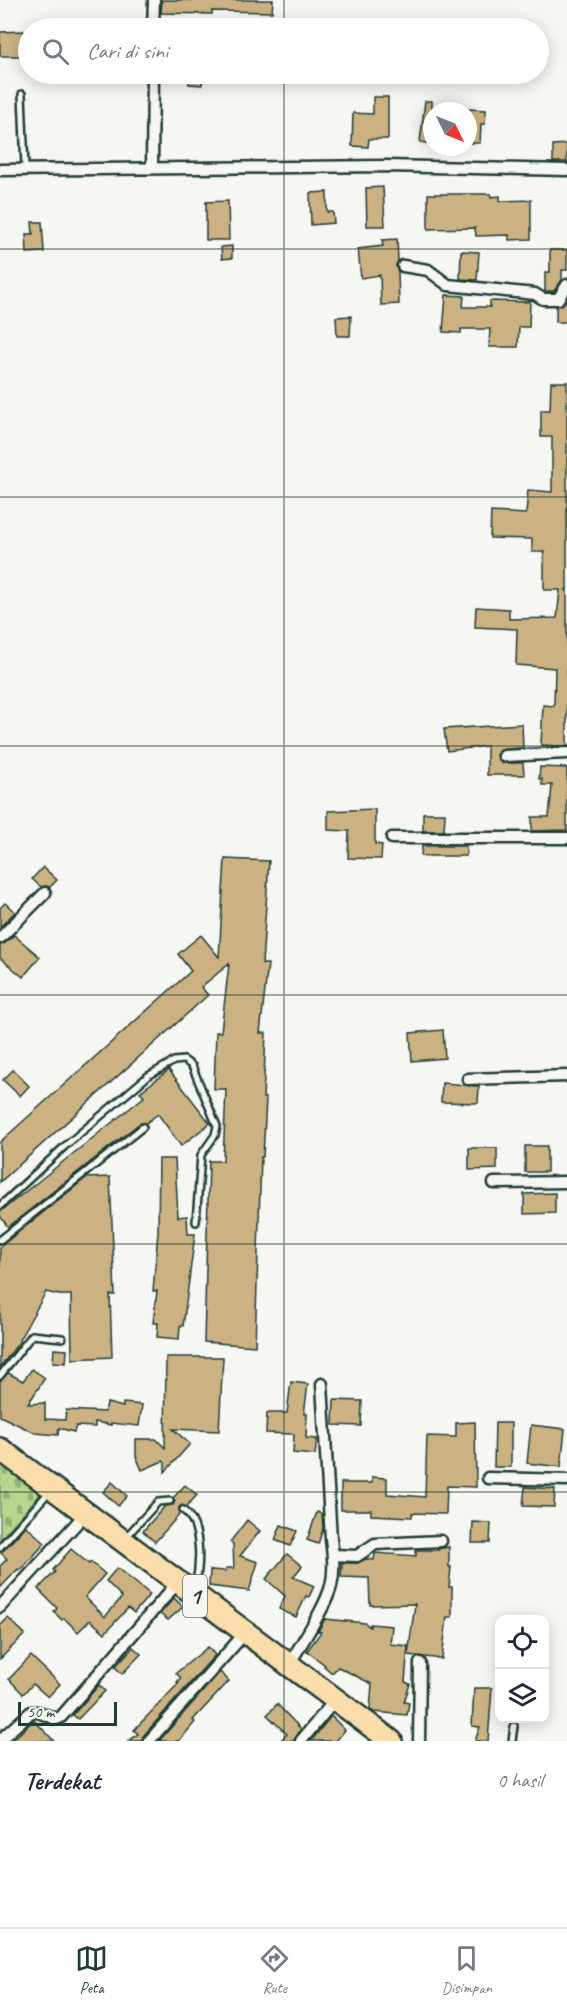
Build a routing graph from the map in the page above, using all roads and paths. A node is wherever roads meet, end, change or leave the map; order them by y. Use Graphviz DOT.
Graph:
graph roads {
  1 [pos="154,0"];
  2 [pos="153,18"];
  3 [pos="153,84"];
  4 [pos="22,94"];
  5 [pos="152,167"];
  6 [pos="25,168"];
  7 [pos="0,170"];
  8 [pos="567,170"];
  9 [pos="403,266"];
  10 [pos="567,285"];
  11 [pos="567,753"];
  12 [pos="504,756"];
  13 [pos="392,838"];
  14 [pos="567,838"];
  15 [pos="45,893"];
  16 [pos="0,938"];
  17 [pos="567,1076"];
  18 [pos="468,1079"];
  19 [pos="143,1127"];
  20 [pos="567,1182"];
  21 [pos="494,1183"];
  22 [pos="0,1206"];
  23 [pos="196,1222"];
  24 [pos="0,1240"];
  25 [pos="62,1338"];
  26 [pos="0,1376"];
  27 [pos="321,1384"];
  28 [pos="0,1449"];
  29 [pos="488,1478"];
  30 [pos="567,1480"];
  31 [pos="53,1488"];
  32 [pos="170,1502"];
  33 [pos="183,1510"];
  34 [pos="87,1512"];
  35 [pos="123,1540"];
  36 [pos="441,1541"];
  37 [pos="0,1547"];
  38 [pos="334,1555"];
  39 [pos="186,1588"];
  40 [pos="0,1607"];
  41 [pos="245,1633"];
  42 [pos="420,1663"];
  43 [pos="289,1665"];
  44 [pos="335,1700"];
  45 [pos="514,1726"];
  46 [pos="0,1740"];
  47 [pos="149,1741"];
  48 [pos="301,1741"];
  49 [pos="391,1741"];
  50 [pos="419,1741"];
  51 [pos="512,1741"];
  1 -- 2 [label="street"];
  3 -- 5 [label="street"];
  4 -- 6 [label="lane"];
  5 -- 6 [label="street"];
  5 -- 8 [label="street"];
  6 -- 7 [label="street"];
  9 -- 10 [label="street"];
  11 -- 12 [label="street"];
  13 -- 14 [label="street"];
  15 -- 16 [label="street"];
  17 -- 18 [label="street"];
  19 -- 24 [label="lane"];
  20 -- 21 [label="street"];
  22 -- 23 [label="lane"];
  25 -- 26 [label="lane"];
  27 -- 38 [label="street"];
  28 -- 31 [label="highway, 1"];
  29 -- 30 [label="street"];
  31 -- 34 [label="highway, 1"];
  31 -- 37 [label="lane"];
  32 -- 35 [label="lane"];
  33 -- 39 [label="lane"];
  34 -- 35 [label="highway, 1"];
  34 -- 40 [label="street"];
  35 -- 39 [label="highway, 1"];
  36 -- 38 [label="street"];
  38 -- 43 [label="street"];
  39 -- 41 [label="highway, 1"];
  39 -- 46 [label="street"];
  41 -- 43 [label="highway, 1"];
  41 -- 47 [label="street"];
  42 -- 50 [label="street"];
  43 -- 44 [label="highway, 1"];
  44 -- 48 [label="street"];
  44 -- 49 [label="highway, 1"];
  45 -- 51 [label="lane"];
}
